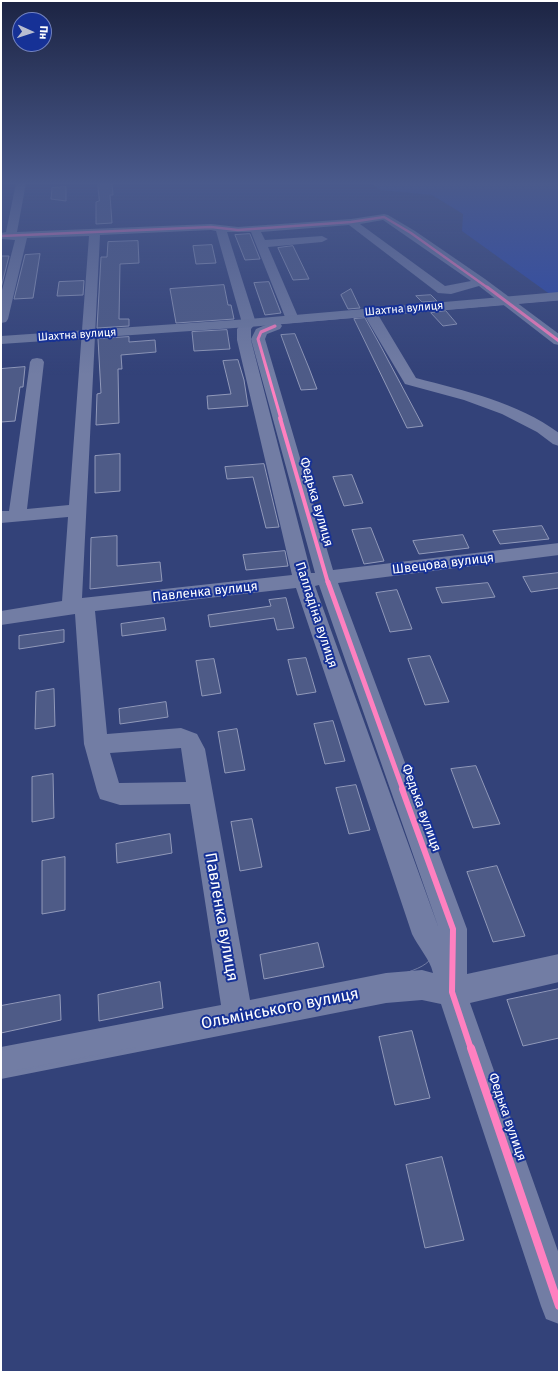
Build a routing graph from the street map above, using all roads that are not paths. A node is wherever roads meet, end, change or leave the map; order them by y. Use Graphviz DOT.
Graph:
graph roads {
  1 [pos="19,247"];
  2 [pos="94,247"];
  3 [pos="231,247"];
  4 [pos="261,247"];
  5 [pos="384,247"];
  6 [pos="434,248"];
  7 [pos="396,256"];
  8 [pos="481,282"];
  9 [pos="559,296"];
  10 [pos="510,303"];
  11 [pos="559,303"];
  12 [pos="373,318"];
  13 [pos="1,319"];
  14 [pos="270,325"];
  15 [pos="87,334"];
  16 [pos="1,340"];
  17 [pos="559,341"];
  18 [pos="37,362"];
  19 [pos="559,441"];
  20 [pos="78,510"];
  21 [pos="9,516"];
  22 [pos="559,549"];
  23 [pos="326,578"];
  24 [pos="303,581"];
  25 [pos="78,606"];
  26 [pos="1,618"];
  27 [pos="96,744"];
  28 [pos="199,793"];
  29 [pos="559,968"];
  30 [pos="452,992"];
  31 [pos="238,1018"];
  32 [pos="1,1063"];
  33 [pos="559,1306"];
  1 -- 13 [label="street"];
  2 -- 15 [label="street"];
  3 -- 14 [label="street"];
  4 -- 14 [label="street"];
  5 -- 7 [label="street"];
  6 -- 7 [label="street"];
  6 -- 8 [label="street"];
  7 -- 8 [label="street"];
  8 -- 10 [label="street"];
  9 -- 10 [label="main road, Шахтна вулиця"];
  10 -- 11 [label="main road, Шахтна вулиця"];
  10 -- 12 [label="main road, Шахтна вулиця"];
  10 -- 14 [label="main road, Шахтна вулиця"];
  10 -- 17 [label="street"];
  12 -- 14 [label="main road, Шахтна вулиця"];
  12 -- 19 [label="street"];
  14 -- 15 [label="main road, Шахтна вулиця"];
  14 -- 23 [label="street, Федька вулиця"];
  14 -- 24 [label="street, Палладіна вулиця"];
  15 -- 16 [label="main road, Шахтна вулиця"];
  15 -- 20 [label="street"];
  18 -- 21 [label="street"];
  20 -- 21 [label="street"];
  20 -- 25 [label="street"];
  22 -- 23 [label="street, Швецова вулиця"];
  23 -- 24 [label="street, Павленка вулиця"];
  23 -- 30 [label="street, Федька вулиця"];
  24 -- 25 [label="street, Павленка вулиця"];
  24 -- 30 [label="street, Палладіна вулиця"];
  25 -- 26 [label="street, Павленка вулиця"];
  25 -- 27 [label="street"];
  27 -- 28 [label="street"];
  27 -- 28 [label="street, Павленка вулиця"];
  28 -- 31 [label="street, Павленка вулиця"];
  29 -- 30 [label="street, Ольмінського вулиця"];
  30 -- 31 [label="street, Ольмінського вулиця"];
  30 -- 33 [label="street, Федька вулиця"];
  31 -- 32 [label="street, Ольмінського вулиця"];
}
